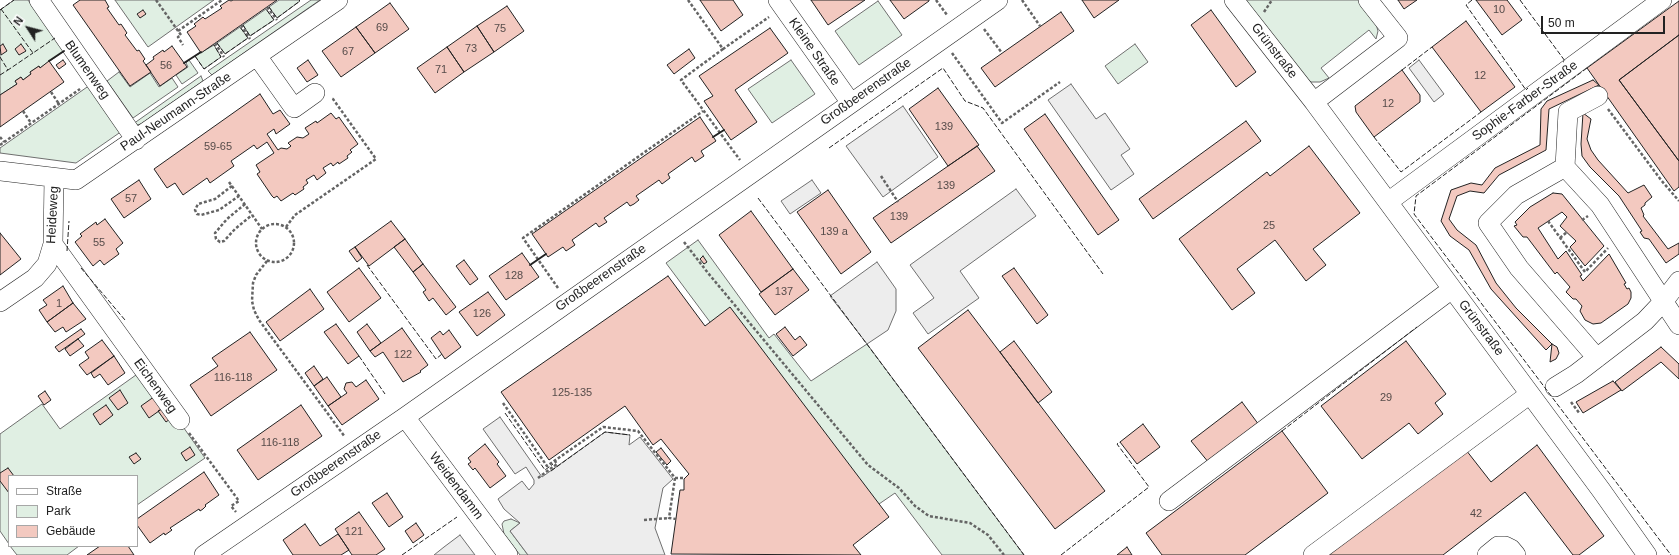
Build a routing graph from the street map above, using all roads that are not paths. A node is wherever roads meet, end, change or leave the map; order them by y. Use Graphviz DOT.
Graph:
graph roads {
  1 [pos="39,0"];
  2 [pos="338,0"];
  3 [pos="998,0"];
  4 [pos="1234,0"];
  5 [pos="1368,0"];
  6 [pos="1662,0"];
  7 [pos="780,4"];
  8 [pos="254,48"];
  9 [pos="315,93"];
  10 [pos="1598,96"];
  11 [pos="1314,102"];
  12 [pos="850,103"];
  13 [pos="136,140"];
  14 [pos="1565,167"];
  15 [pos="0,171"];
  16 [pos="54,178"];
  17 [pos="1388,202"];
  18 [pos="53,244"];
  19 [pos="1679,281"];
  20 [pos="1452,288"];
  21 [pos="0,302"];
  22 [pos="1663,302"];
  23 [pos="1679,325"];
  24 [pos="1597,358"];
  25 [pos="1555,387"];
  26 [pos="1530,394"];
  27 [pos="405,416"];
  28 [pos="180,420"];
  29 [pos="1169,501"];
  30 [pos="204,555"];
  31 [pos="508,555"];
  32 [pos="1313,555"];
  33 [pos="1486,555"];
  34 [pos="1516,555"];
  35 [pos="1647,555"];
  1 -- 13 [label="street, Blumenweg"];
  2 -- 8 [label="street, Paul-Neumann-Straße"];
  3 -- 12 [label="street, Großbeerenstraße"];
  4 -- 11 [label="street, Grünstraße"];
  5 -- 11 [label="street"];
  6 -- 17 [label="street, Sophie-Farber-Straße"];
  7 -- 12 [label="street, Kleine Straße"];
  8 -- 9 [label="street"];
  8 -- 13 [label="street, Paul-Neumann-Straße"];
  10 -- 14 [label="street"];
  11 -- 17 [label="street, Grünstraße"];
  12 -- 27 [label="street, Großbeerenstraße"];
  13 -- 16 [label="street, Paul-Neumann-Straße"];
  14 -- 22 [label="street"];
  14 -- 24 [label="street"];
  15 -- 16 [label="street, Paul-Neumann-Straße"];
  16 -- 18 [label="street, Heideweg"];
  17 -- 20 [label="street, Grünstraße"];
  18 -- 21 [label="street, Heideweg"];
  18 -- 28 [label="street, Eichenweg"];
  19 -- 22 [label="street"];
  20 -- 26 [label="street, Grünstraße"];
  20 -- 29 [label="street"];
  22 -- 23 [label="street"];
  22 -- 24 [label="street"];
  24 -- 25 [label="street"];
  26 -- 32 [label="street"];
  26 -- 35 [label="street, Grünstraße"];
  27 -- 30 [label="street, Großbeerenstraße"];
  27 -- 31 [label="street, Weidendamm"];
  33 -- 34 [label="street"];
}
